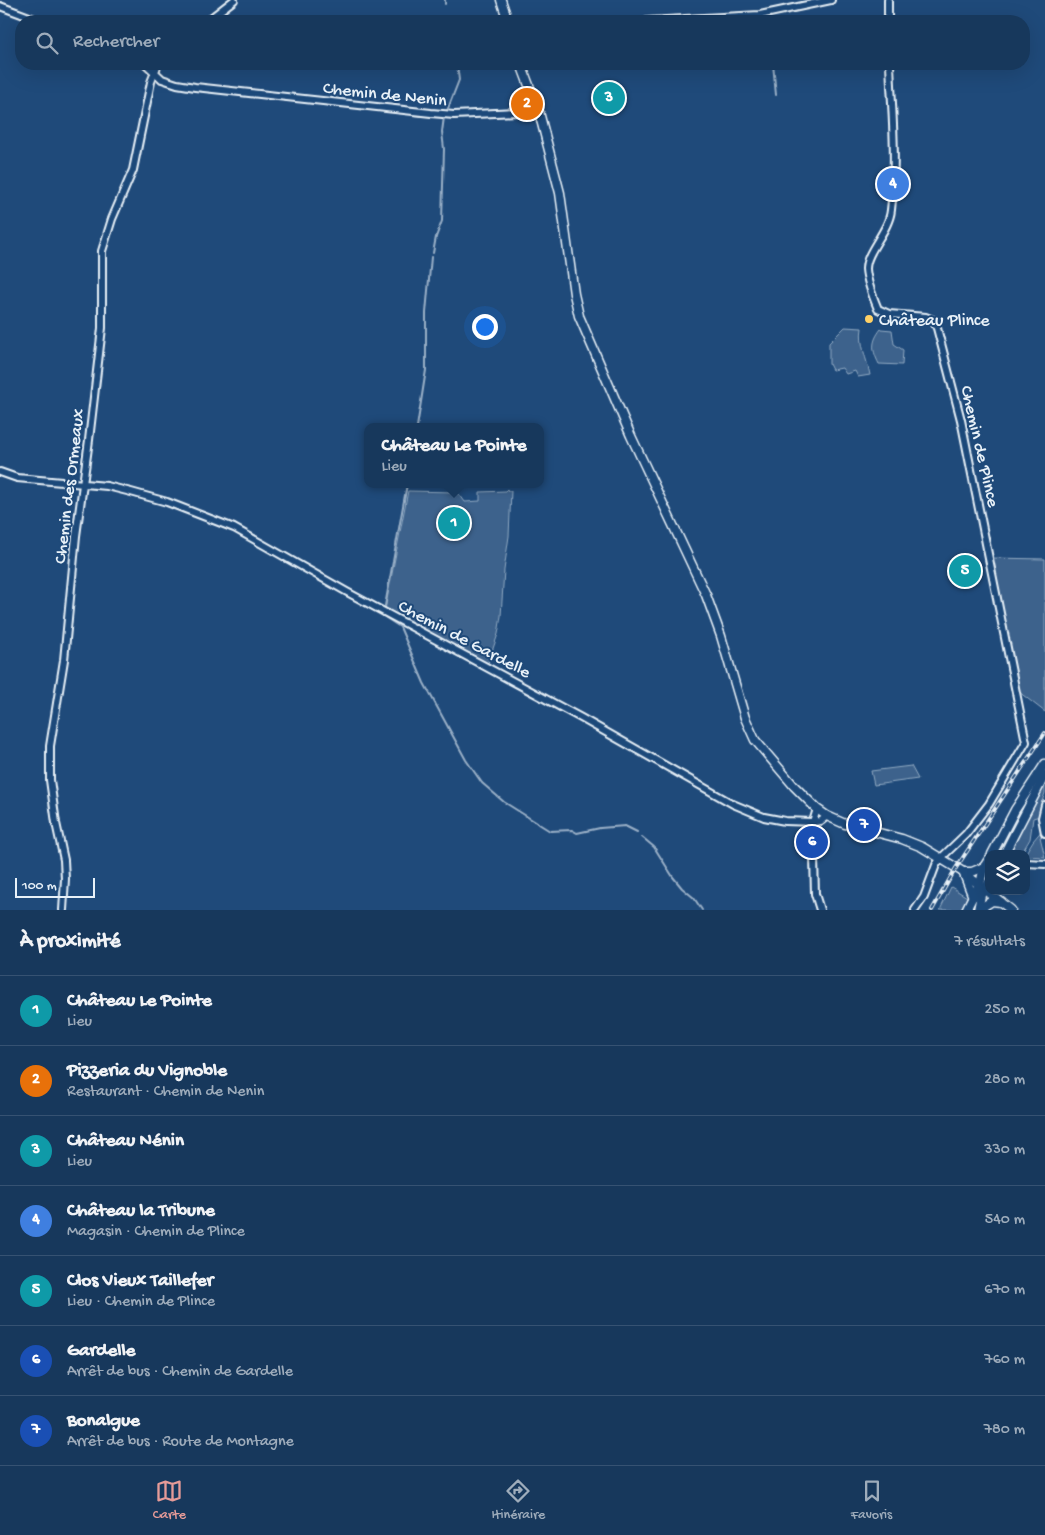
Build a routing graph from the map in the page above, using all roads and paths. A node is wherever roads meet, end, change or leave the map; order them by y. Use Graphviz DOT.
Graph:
graph roads {
  1 [pos="234,0"];
  2 [pos="501,0"];
  3 [pos="831,0"];
  4 [pos="888,0"];
  5 [pos="0,6"];
  6 [pos="24,15"];
  7 [pos="215,15"];
  8 [pos="506,15"];
  9 [pos="760,15"];
  10 [pos="888,15"];
  11 [pos="523,70"];
  12 [pos="890,70"];
  13 [pos="154,72"];
  14 [pos="538,111"];
  15 [pos="0,472"];
  16 [pos="83,483"];
  17 [pos="1045,764"];
  18 [pos="1045,775"];
  19 [pos="1045,805"];
  20 [pos="817,809"];
  21 [pos="827,816"];
  22 [pos="813,822"];
  23 [pos="1045,833"];
  24 [pos="995,850"];
  25 [pos="1006,850"];
  26 [pos="941,858"];
  27 [pos="1030,862"];
  28 [pos="1045,864"];
  29 [pos="985,869"];
  30 [pos="964,872"];
  31 [pos="985,873"];
  32 [pos="985,884"];
  33 [pos="981,887"];
  34 [pos="973,896"];
  35 [pos="997,897"];
  36 [pos="63,910"];
  37 [pos="820,910"];
  38 [pos="915,910"];
  39 [pos="966,910"];
  40 [pos="977,910"];
  41 [pos="1011,910"];
  1 -- 7 [label="street"];
  2 -- 8 [label="main road"];
  3 -- 9 [label="street"];
  4 -- 10 [label="street"];
  5 -- 6 [label="street"];
  11 -- 14 [label="main road"];
  12 -- 26 [label="street, Chemin de Plince"];
  13 -- 14 [label="street, Chemin de Nenin"];
  13 -- 16 [label="street, Chemin des Ormeaux"];
  14 -- 20 [label="main road"];
  15 -- 16 [label="street, Chemin de Gardelle"];
  16 -- 22 [label="street, Chemin de Gardelle"];
  16 -- 36 [label="street, Chemin des Ormeaux"];
  17 -- 24 [label="main road"];
  18 -- 25 [label="main road"];
  19 -- 23 [label="street"];
  20 -- 21 [label="main road"];
  20 -- 22 [label="street"];
  21 -- 22 [label="street, Chemin de Gardelle"];
  21 -- 26 [label="main road"];
  22 -- 37 [label="street"];
  26 -- 30 [label="main road"];
  26 -- 38 [label="street"];
  27 -- 28 [label="street"];
  29 -- 30 [label="main road"];
  30 -- 33 [label="main road"];
  30 -- 34 [label="main road"];
  31 -- 33 [label="main road"];
  32 -- 33 [label="main road"];
  33 -- 34 [label="main road"];
  33 -- 35 [label="main road"];
  33 -- 40 [label="main road"];
  34 -- 39 [label="main road"];
  35 -- 40 [label="main road"];
  35 -- 41 [label="main road"];
}
